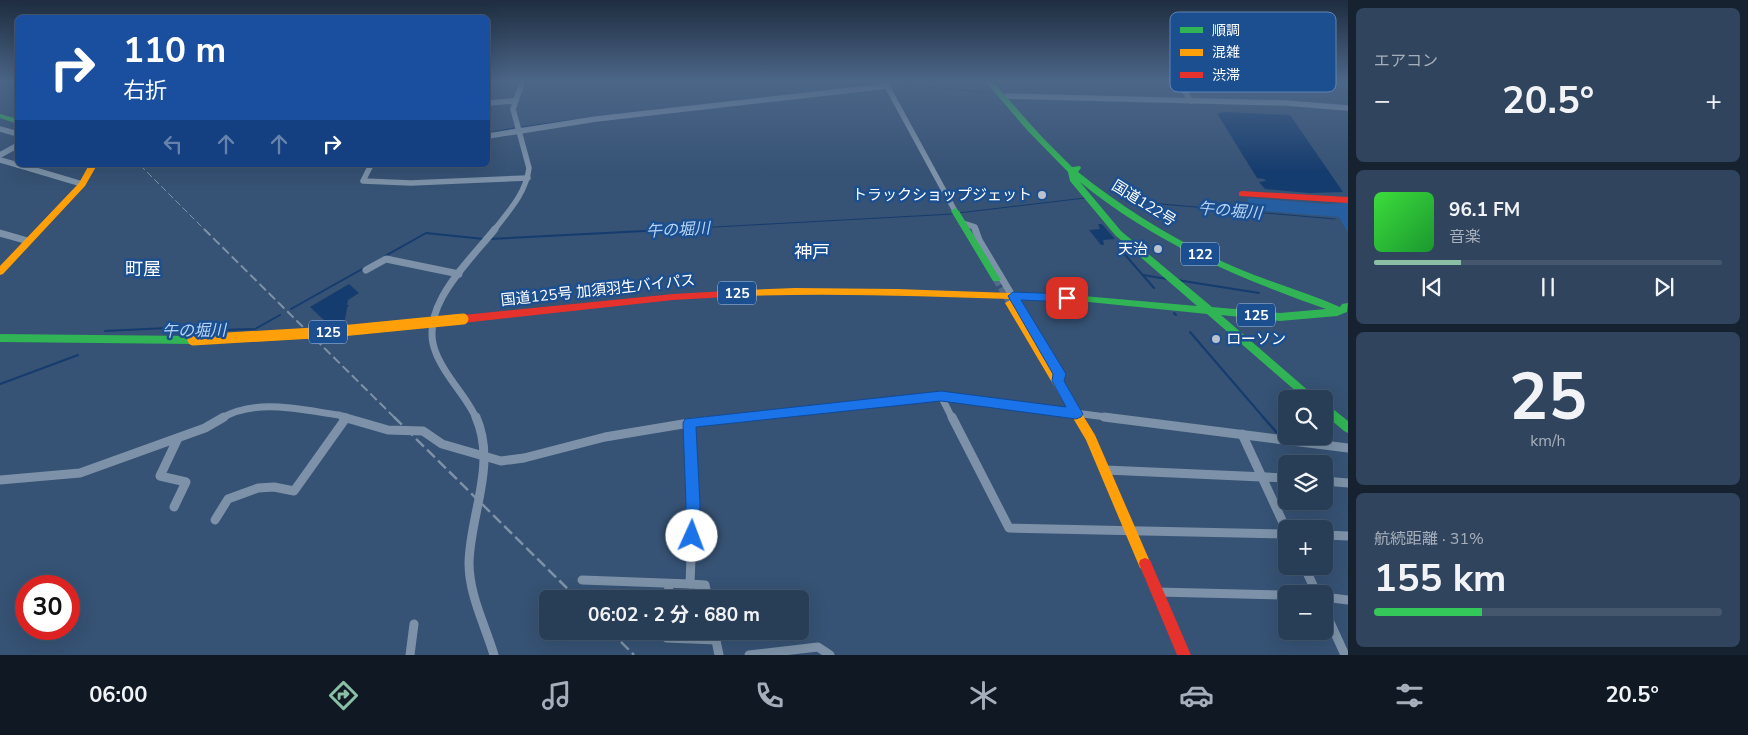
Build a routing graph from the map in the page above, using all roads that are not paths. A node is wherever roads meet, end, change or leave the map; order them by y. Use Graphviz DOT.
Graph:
graph roads {
  1 [pos="512,111"];
  2 [pos="671,111"];
  3 [pos="902,111"];
  4 [pos="1013,111"];
  5 [pos="1020,111"];
  6 [pos="0,116"];
  7 [pos="15,121"];
  8 [pos="0,129"];
  9 [pos="518,130"];
  10 [pos="15,133"];
  11 [pos="490,136"];
  12 [pos="15,146"];
  13 [pos="0,155"];
  14 [pos="0,160"];
  15 [pos="15,164"];
  16 [pos="25,167"];
  17 [pos="92,167"];
  18 [pos="370,167"];
  19 [pos="1074,170"];
  20 [pos="528,178"];
  21 [pos="82,184"];
  22 [pos="1242,194"];
  23 [pos="1348,200"];
  24 [pos="955,211"];
  25 [pos="962,223"];
  26 [pos="0,233"];
  27 [pos="28,241"];
  28 [pos="366,270"];
  29 [pos="0,272"];
  30 [pos="459,274"];
  31 [pos="996,279"];
  32 [pos="1299,297"];
  33 [pos="1012,299"];
  34 [pos="1346,309"];
  35 [pos="1208,310"];
  36 [pos="1305,315"];
  37 [pos="0,338"];
  38 [pos="1302,390"];
  39 [pos="941,396"];
  40 [pos="1076,414"];
  41 [pos="1333,416"];
  42 [pos="346,418"];
  43 [pos="689,423"];
  44 [pos="1348,428"];
  45 [pos="1242,434"];
  46 [pos="178,438"];
  47 [pos="1348,448"];
  48 [pos="484,458"];
  49 [pos="1106,470"];
  50 [pos="1261,476"];
  51 [pos="1278,477"];
  52 [pos="0,480"];
  53 [pos="1333,482"];
  54 [pos="1348,483"];
  55 [pos="174,507"];
  56 [pos="215,520"];
  57 [pos="1282,520"];
  58 [pos="1131,532"];
  59 [pos="1278,534"];
  60 [pos="1333,535"];
  61 [pos="1348,536"];
  62 [pos="582,580"];
  63 [pos="669,584"];
  64 [pos="690,584"];
  65 [pos="669,590"];
  66 [pos="706,590"];
  67 [pos="1157,592"];
  68 [pos="1278,595"];
  69 [pos="1333,598"];
  70 [pos="1348,600"];
  71 [pos="414,624"];
  72 [pos="1333,629"];
  73 [pos="716,640"];
  74 [pos="410,655"];
  75 [pos="494,655"];
  76 [pos="719,655"];
  77 [pos="749,655"];
  78 [pos="830,655"];
  79 [pos="1184,655"];
  80 [pos="1345,655"];
  1 -- 9 [label="street"];
  2 -- 9 [label="street"];
  3 -- 24 [label="street"];
  4 -- 19 [label="main road, 国道122号 / 122"];
  5 -- 19 [label="main road, 国道122号 / 122"];
  6 -- 7 [label="main road"];
  8 -- 10 [label="street"];
  9 -- 11 [label="street"];
  9 -- 20 [label="street"];
  12 -- 13 [label="street"];
  14 -- 15 [label="street"];
  16 -- 21 [label="street"];
  17 -- 21 [label="main road"];
  18 -- 20 [label="street"];
  19 -- 32 [label="main road, 国道122号 / 122"];
  19 -- 34 [label="main road, 国道122号 / 122"];
  19 -- 35 [label="main road"];
  20 -- 30 [label="street"];
  21 -- 27 [label="main road"];
  22 -- 23 [label="main road"];
  24 -- 25 [label="main road"];
  25 -- 31 [label="main road"];
  25 -- 33 [label="street"];
  26 -- 27 [label="street"];
  27 -- 29 [label="main road"];
  28 -- 30 [label="street"];
  30 -- 48 [label="street"];
  32 -- 34 [label="main road, 国道122号 / 122"];
  32 -- 36 [label="main road"];
  33 -- 35 [label="main road, 国道125号 加須羽生バイパス / 125"];
  33 -- 37 [label="main road, 国道125号 加須羽生バイパス / 125, bridge"];
  33 -- 40 [label="main road"];
  34 -- 36 [label="main road, 国道125号 加須羽生バイパス / 125"];
  35 -- 36 [label="main road, 国道125号 加須羽生バイパス / 125"];
  35 -- 38 [label="main road"];
  39 -- 40 [label="street"];
  39 -- 43 [label="street"];
  39 -- 58 [label="street"];
  40 -- 45 [label="street"];
  40 -- 49 [label="main road"];
  41 -- 44 [label="main road"];
  42 -- 46 [label="street"];
  42 -- 48 [label="street"];
  42 -- 56 [label="street"];
  43 -- 48 [label="street"];
  43 -- 64 [label="street"];
  45 -- 47 [label="street"];
  45 -- 50 [label="street"];
  46 -- 52 [label="street"];
  46 -- 55 [label="street"];
  48 -- 75 [label="street"];
  49 -- 50 [label="street"];
  49 -- 58 [label="main road"];
  50 -- 51 [label="street"];
  50 -- 57 [label="street"];
  53 -- 54 [label="street"];
  58 -- 59 [label="street"];
  58 -- 67 [label="main road"];
  60 -- 61 [label="street"];
  62 -- 63 [label="street"];
  63 -- 64 [label="street"];
  63 -- 65 [label="street"];
  64 -- 66 [label="street"];
  67 -- 68 [label="street"];
  67 -- 79 [label="main road"];
  69 -- 70 [label="street"];
  71 -- 74 [label="street"];
  72 -- 80 [label="street"];
  73 -- 76 [label="street"];
  77 -- 78 [label="street"];
}
